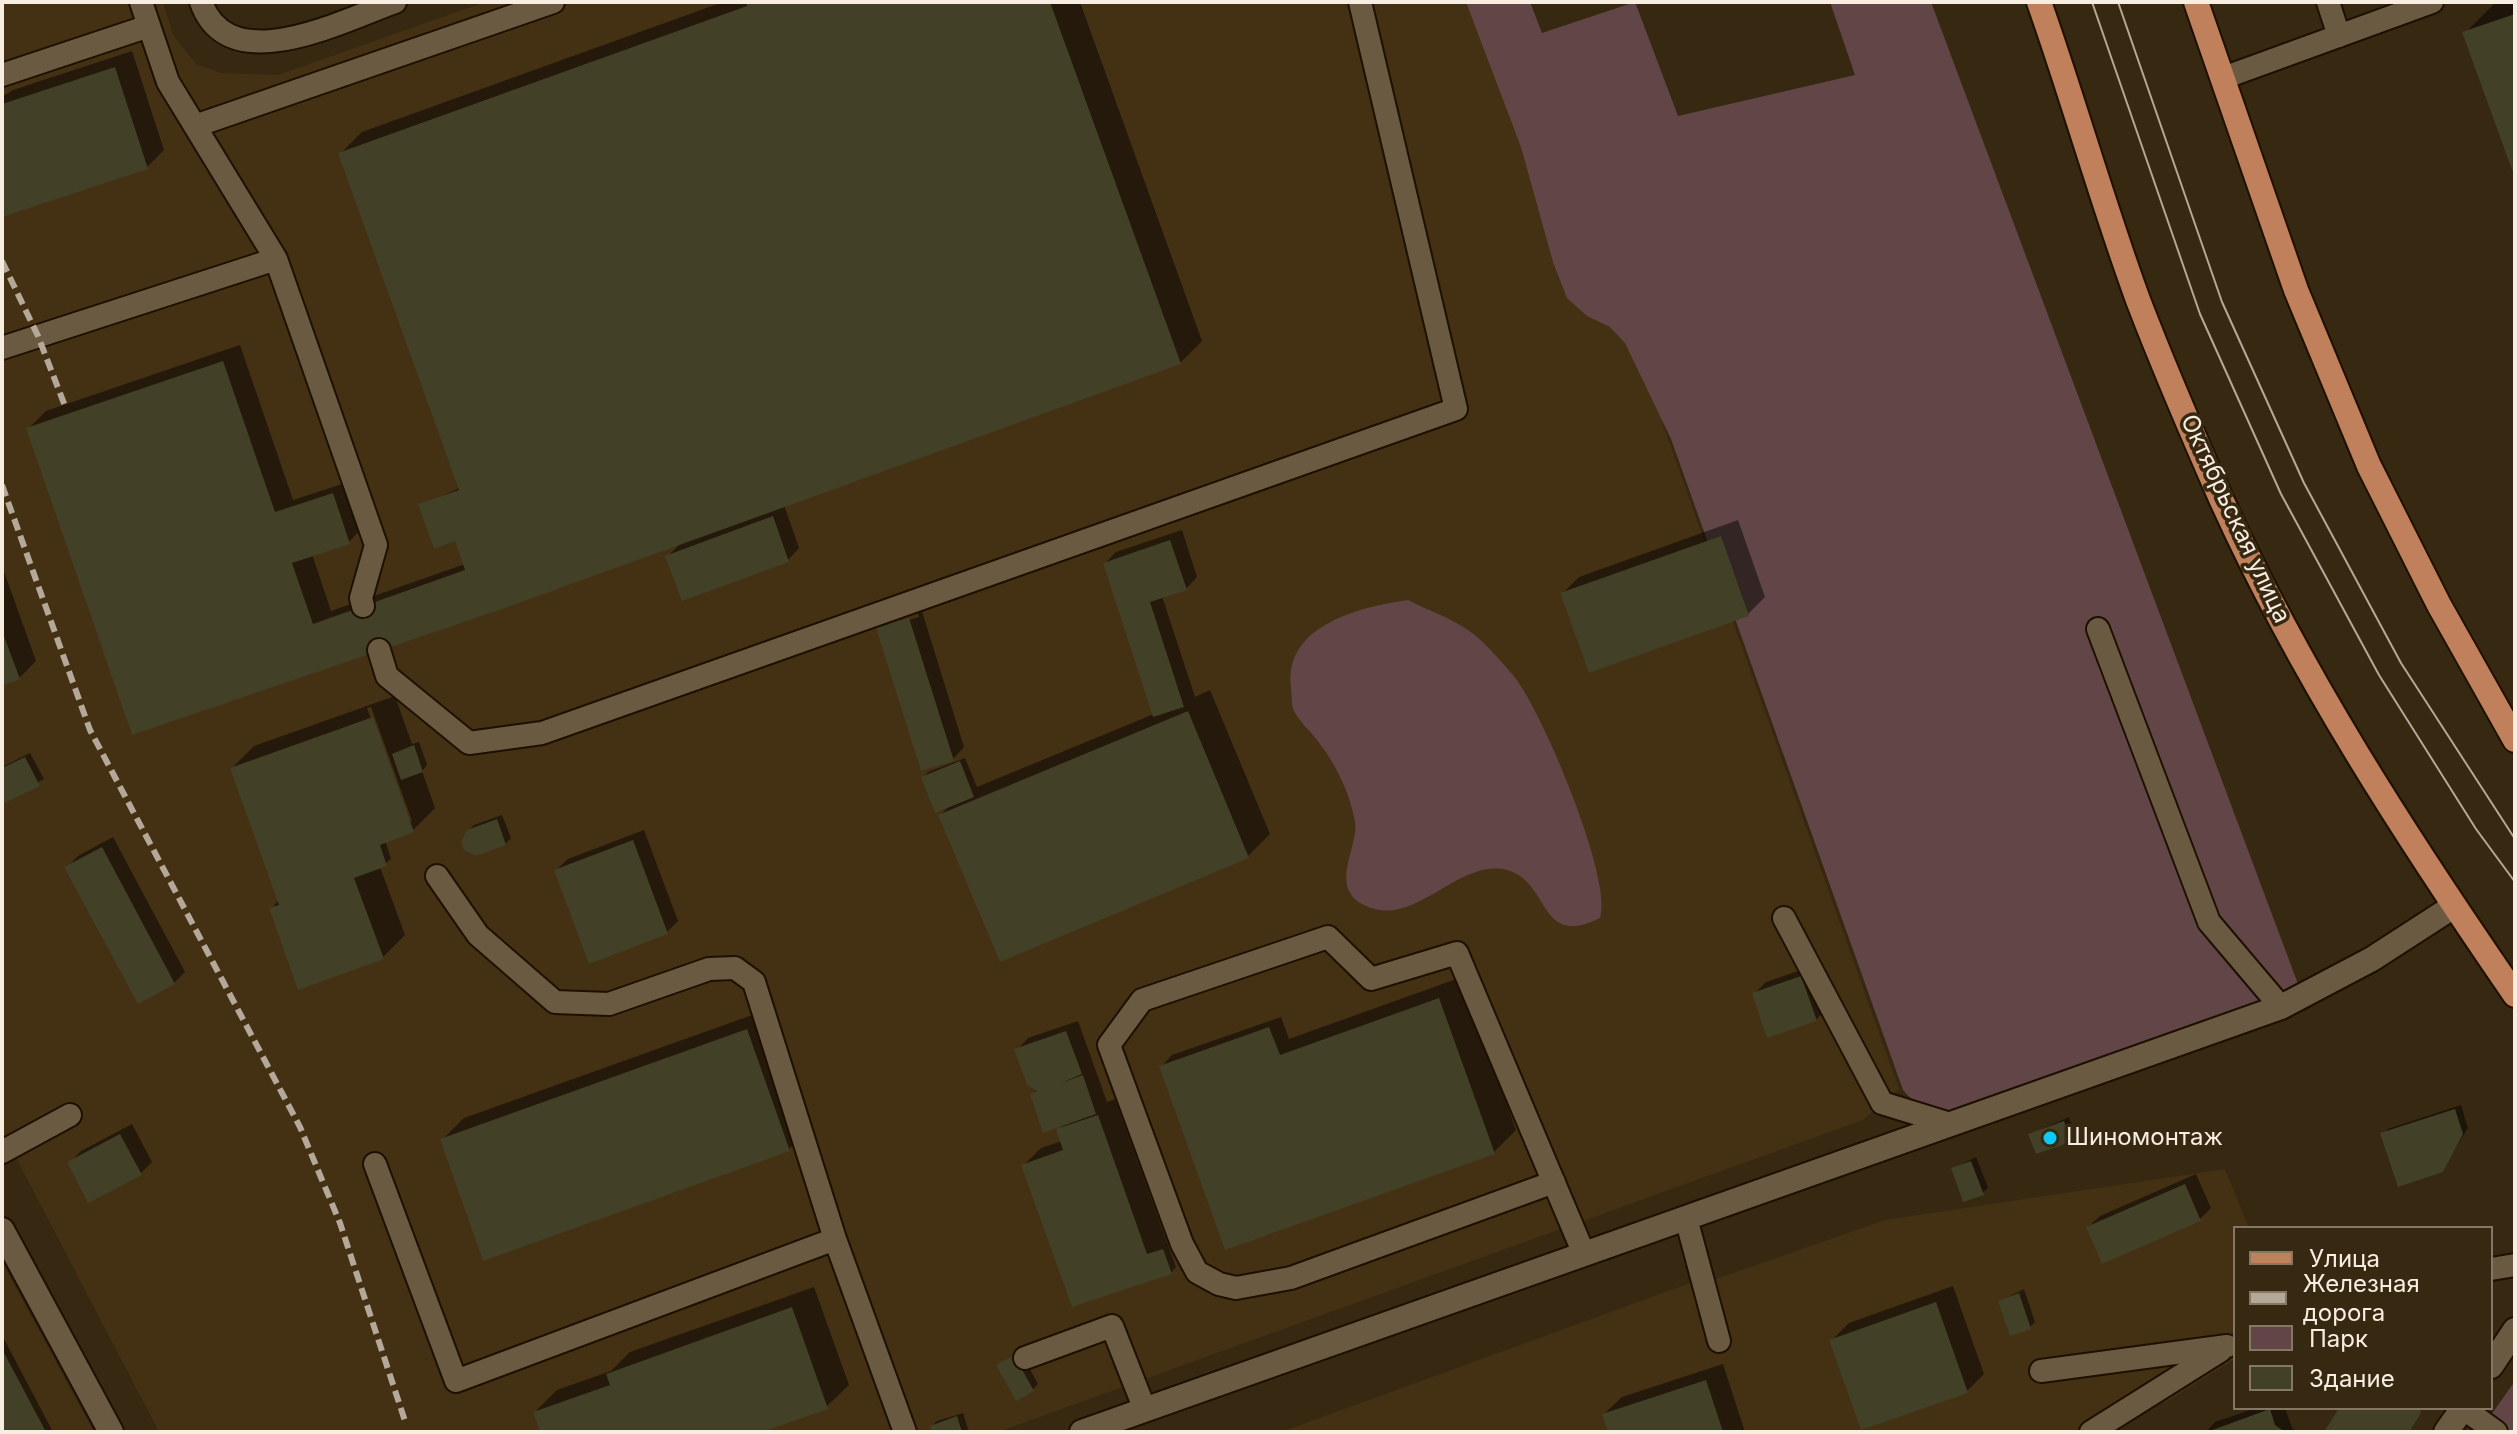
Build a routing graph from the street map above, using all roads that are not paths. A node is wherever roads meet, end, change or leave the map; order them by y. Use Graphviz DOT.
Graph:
graph roads {
  1 [pos="141,2"];
  2 [pos="201,2"];
  3 [pos="395,2"];
  4 [pos="553,2"];
  5 [pos="1360,2"];
  6 [pos="2039,2"];
  7 [pos="2196,2"];
  8 [pos="2328,2"];
  9 [pos="2432,2"];
  10 [pos="149,26"];
  11 [pos="2339,36"];
  12 [pos="2,75"];
  13 [pos="2223,78"];
  14 [pos="195,126"];
  15 [pos="276,259"];
  16 [pos="2,348"];
  17 [pos="363,606"];
  18 [pos="2098,629"];
  19 [pos="379,650"];
  20 [pos="2515,740"];
  21 [pos="437,876"];
  22 [pos="2454,906"];
  23 [pos="1784,918"];
  24 [pos="2515,995"];
  25 [pos="2281,1007"];
  26 [pos="70,1115"];
  27 [pos="1950,1124"];
  28 [pos="2,1152"];
  29 [pos="375,1164"];
  30 [pos="1554,1182"];
  31 [pos="1686,1218"];
  32 [pos="2,1230"];
  33 [pos="835,1239"];
  34 [pos="1584,1254"];
  35 [pos="2515,1265"];
  36 [pos="2493,1269"];
  37 [pos="2515,1330"];
  38 [pos="1719,1341"];
  39 [pos="2231,1345"];
  40 [pos="1025,1358"];
  41 [pos="2493,1361"];
  42 [pos="2041,1371"];
  43 [pos="1145,1410"];
  44 [pos="2462,1410"];
  45 [pos="2466,1410"];
  46 [pos="1109,1428"];
  47 [pos="111,1432"];
  48 [pos="905,1432"];
  49 [pos="1082,1432"];
  50 [pos="2091,1432"];
  51 [pos="2446,1432"];
  52 [pos="2496,1432"];
  1 -- 10 [label="lane"];
  2 -- 3 [label="lane"];
  4 -- 14 [label="lane"];
  5 -- 19 [label="lane"];
  6 -- 22 [label="main road, Октябрьская улица"];
  7 -- 13 [label="main road"];
  8 -- 11 [label="lane"];
  9 -- 11 [label="lane"];
  10 -- 12 [label="lane"];
  10 -- 14 [label="lane"];
  11 -- 13 [label="lane"];
  13 -- 20 [label="main road"];
  14 -- 15 [label="lane"];
  15 -- 16 [label="lane"];
  15 -- 17 [label="lane"];
  18 -- 25 [label="lane"];
  21 -- 33 [label="lane"];
  22 -- 24 [label="main road, Октябрьская улица"];
  22 -- 25 [label="street"];
  23 -- 27 [label="lane"];
  25 -- 27 [label="street"];
  26 -- 28 [label="lane"];
  27 -- 31 [label="street"];
  29 -- 33 [label="lane"];
  30 -- 30 [label="lane"];
  30 -- 34 [label="lane"];
  31 -- 34 [label="street"];
  31 -- 38 [label="lane"];
  32 -- 47 [label="street"];
  33 -- 48 [label="lane"];
  34 -- 43 [label="street"];
  35 -- 36 [label="lane"];
  37 -- 41 [label="street"];
  39 -- 42 [label="lane"];
  39 -- 50 [label="lane"];
  40 -- 43 [label="lane"];
  43 -- 46 [label="street"];
  44 -- 51 [label="street"];
  45 -- 52 [label="lane"];
  46 -- 49 [label="street"];
}
